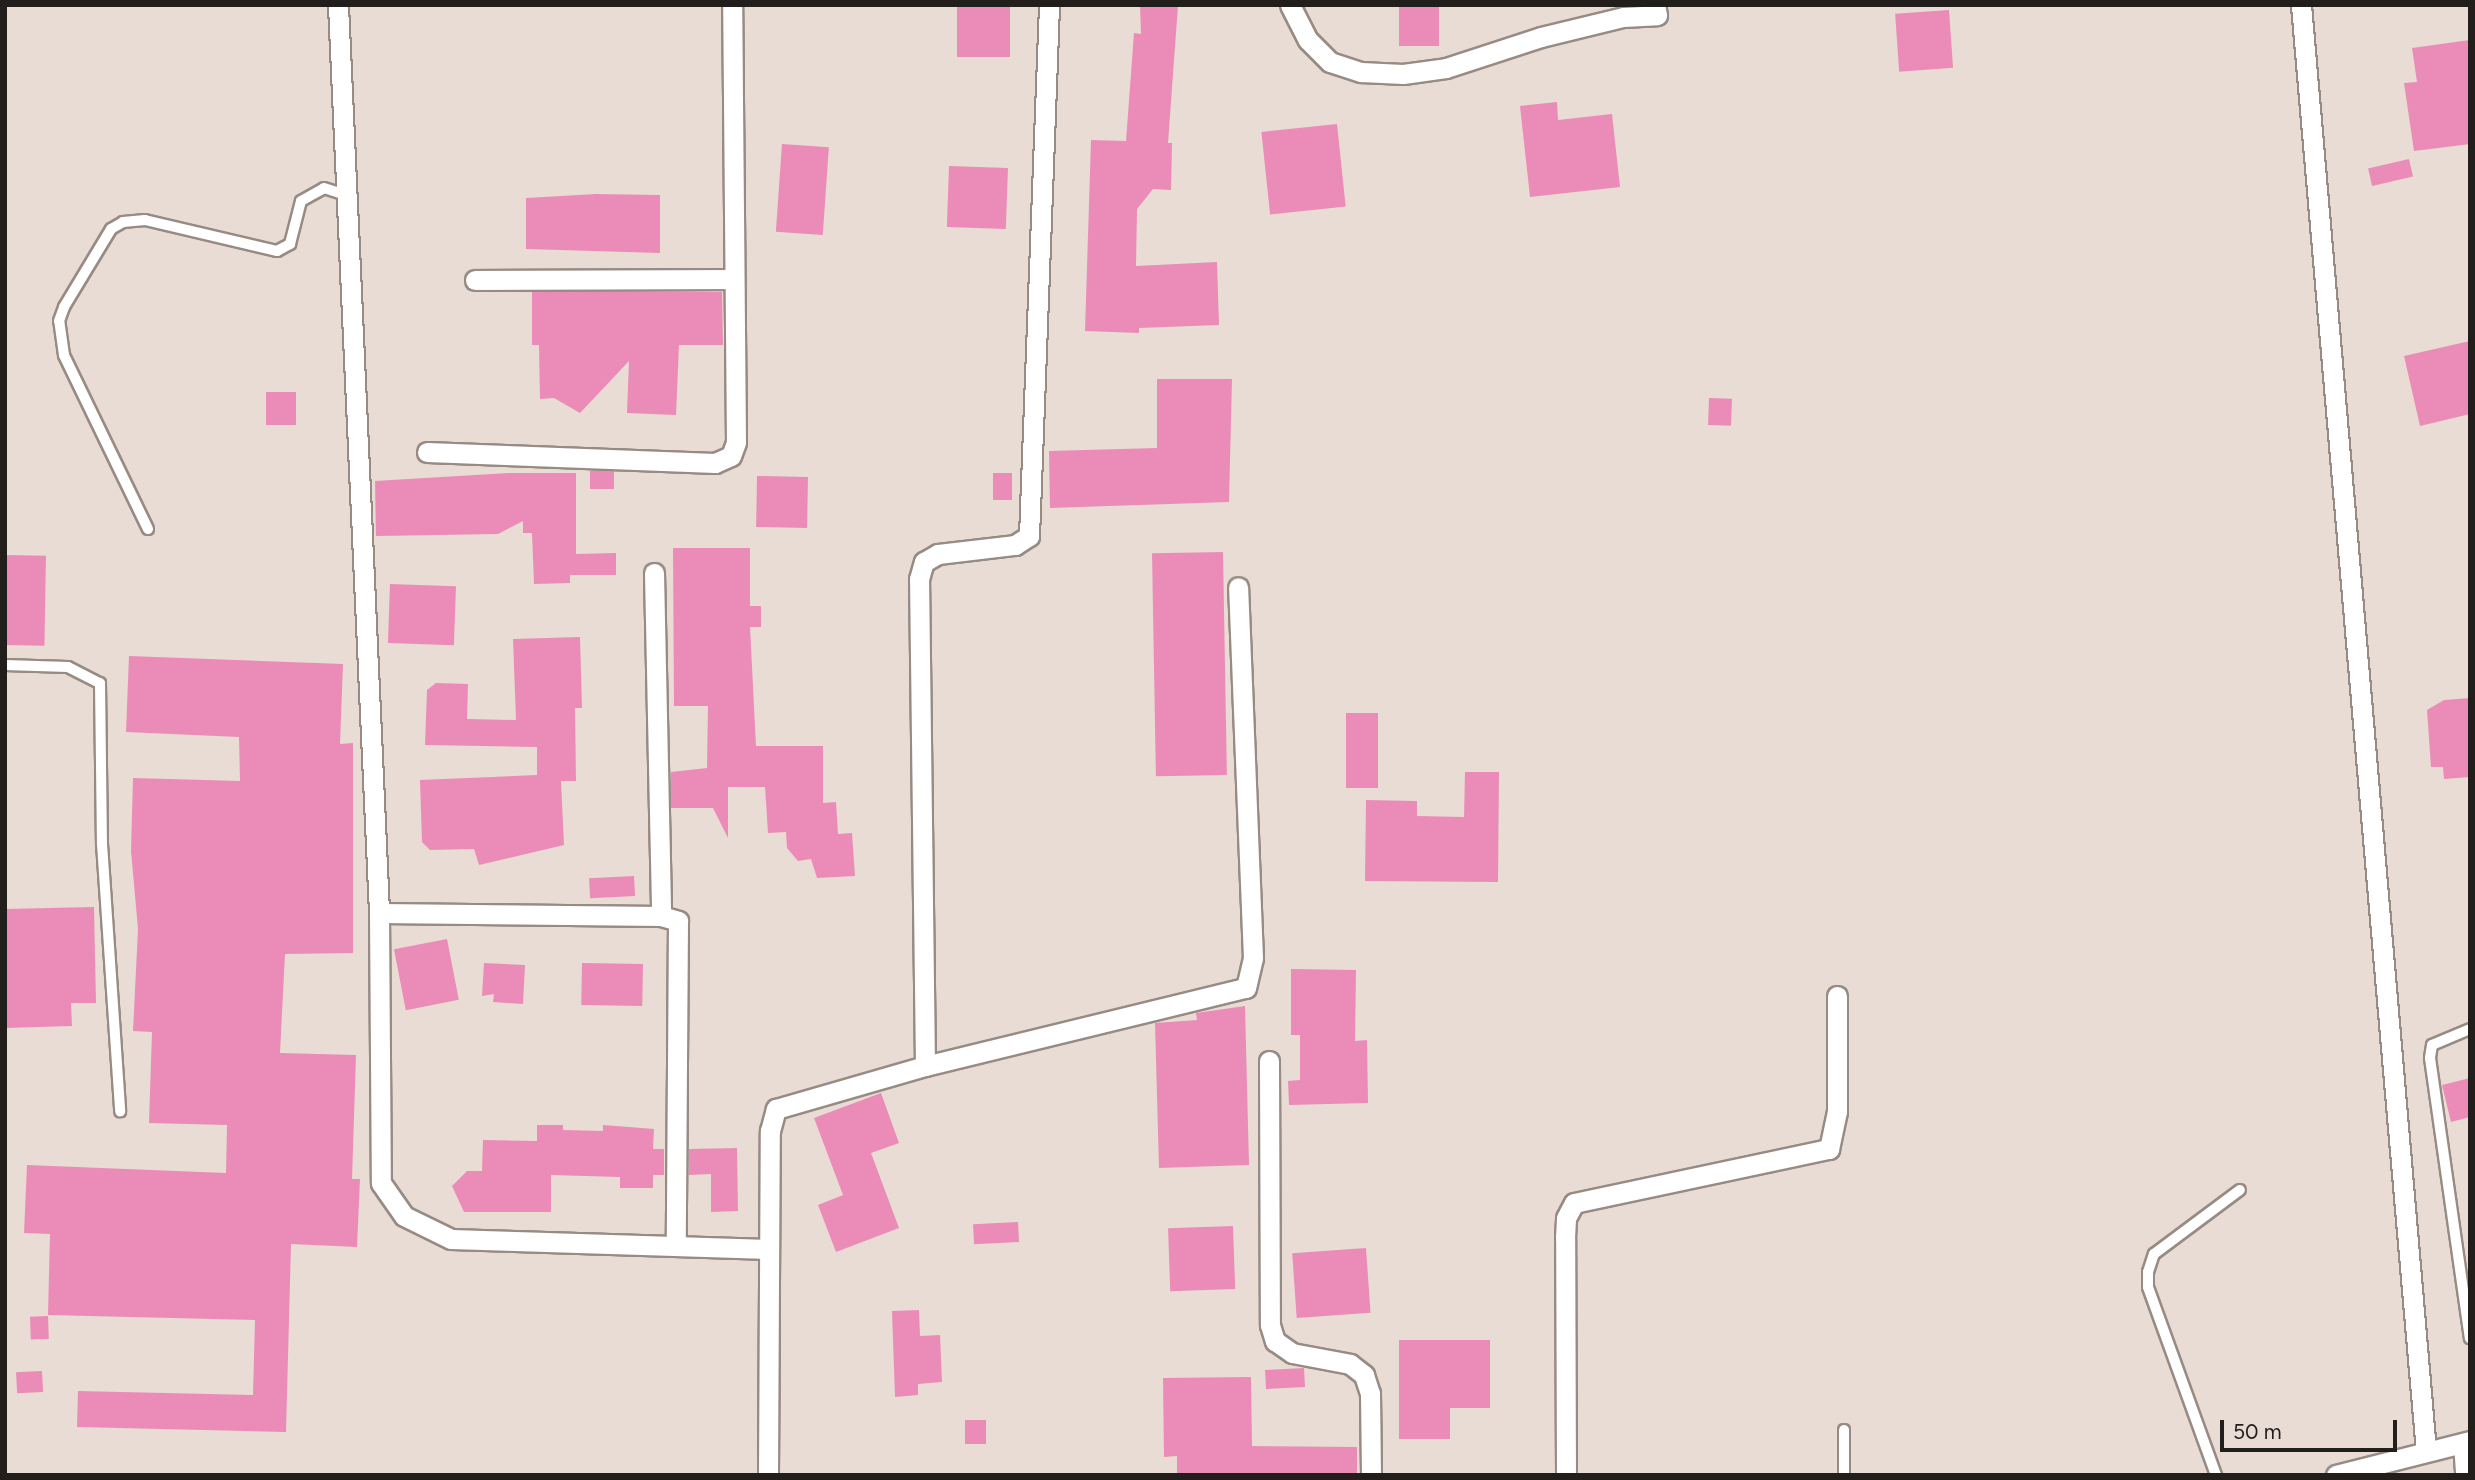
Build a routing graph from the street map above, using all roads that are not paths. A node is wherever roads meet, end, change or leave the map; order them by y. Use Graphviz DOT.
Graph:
graph roads {
  1 [pos="338,5"];
  2 [pos="732,5"];
  3 [pos="1049,5"];
  4 [pos="1290,5"];
  5 [pos="1655,5"];
  6 [pos="2301,5"];
  7 [pos="347,195"];
  8 [pos="731,279"];
  9 [pos="475,280"];
  10 [pos="427,452"];
  11 [pos="148,529"];
  12 [pos="654,573"];
  13 [pos="1238,587"];
  14 [pos="5,665"];
  15 [pos="379,913"];
  16 [pos="661,916"];
  17 [pos="1837,996"];
  18 [pos="2470,1029"];
  19 [pos="1269,1061"];
  20 [pos="925,1066"];
  21 [pos="120,1111"];
  22 [pos="2240,1190"];
  23 [pos="676,1246"];
  24 [pos="769,1249"];
  25 [pos="2470,1338"];
  26 [pos="1844,1430"];
  27 [pos="2466,1442"];
  28 [pos="2426,1451"];
  29 [pos="768,1475"];
  30 [pos="1371,1475"];
  31 [pos="1566,1475"];
  32 [pos="1844,1475"];
  33 [pos="2216,1475"];
  34 [pos="2336,1475"];
  35 [pos="2465,1475"];
  1 -- 7 [label="street"];
  2 -- 8 [label="street"];
  3 -- 20 [label="street"];
  4 -- 5 [label="street"];
  6 -- 28 [label="street"];
  7 -- 11 [label="lane"];
  7 -- 15 [label="street"];
  8 -- 9 [label="street"];
  8 -- 10 [label="street"];
  12 -- 16 [label="street"];
  13 -- 20 [label="street"];
  14 -- 21 [label="lane"];
  15 -- 16 [label="street"];
  15 -- 23 [label="street"];
  16 -- 23 [label="street"];
  17 -- 31 [label="street"];
  18 -- 25 [label="lane"];
  19 -- 30 [label="street"];
  20 -- 24 [label="street"];
  22 -- 33 [label="lane"];
  23 -- 24 [label="street"];
  24 -- 29 [label="street"];
  26 -- 32 [label="lane"];
  27 -- 28 [label="street"];
  27 -- 35 [label="street"];
  28 -- 34 [label="street"];
}
